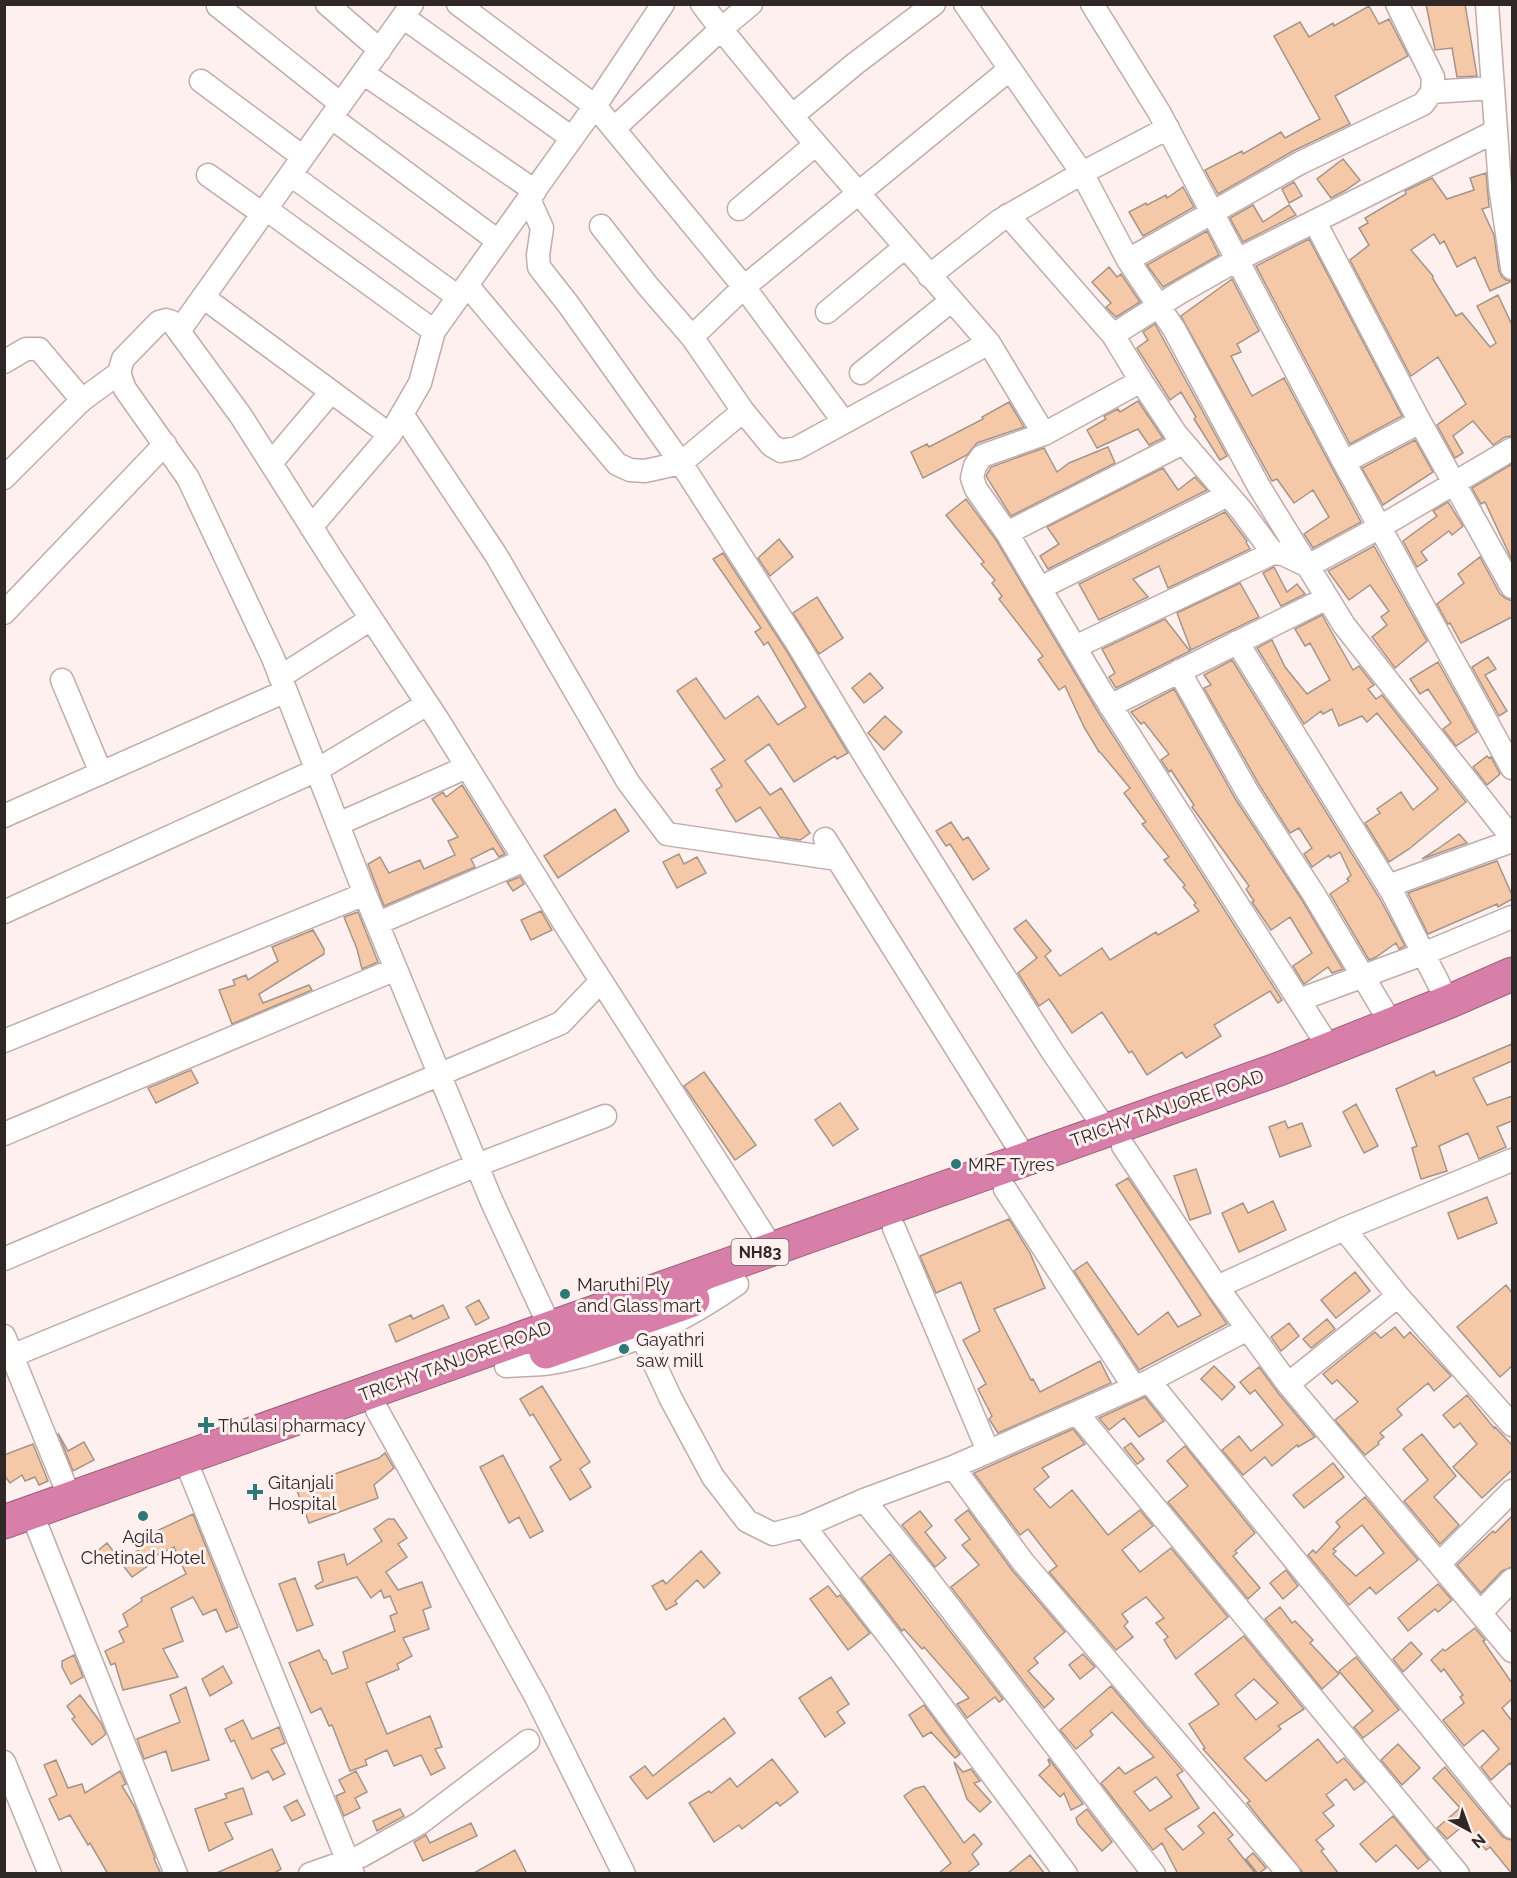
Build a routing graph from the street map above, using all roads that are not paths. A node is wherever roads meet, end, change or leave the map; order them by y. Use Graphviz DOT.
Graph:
graph roads {
  1 [pos="327,4"];
  2 [pos="458,4"];
  3 [pos="663,4"];
  4 [pos="702,4"];
  5 [pos="751,4"];
  6 [pos="934,4"];
  7 [pos="965,4"];
  8 [pos="1092,4"];
  9 [pos="1397,4"];
  10 [pos="1487,4"];
  11 [pos="218,6"];
  12 [pos="408,11"];
  13 [pos="721,29"];
  14 [pos="380,50"];
  15 [pos="1010,69"];
  16 [pos="363,73"];
  17 [pos="201,81"];
  18 [pos="1493,88"];
  19 [pos="1432,92"];
  20 [pos="595,106"];
  21 [pos="336,111"];
  22 [pos="792,116"];
  23 [pos="620,123"];
  24 [pos="1168,128"];
  25 [pos="1496,131"];
  26 [pos="572,138"];
  27 [pos="816,144"];
  28 [pos="297,166"];
  29 [pos="1082,173"];
  30 [pos="208,175"];
  31 [pos="858,194"];
  32 [pos="532,195"];
  33 [pos="1507,195"];
  34 [pos="739,209"];
  35 [pos="264,211"];
  36 [pos="1212,213"];
  37 [pos="1008,215"];
  38 [pos="1315,222"];
  39 [pos="601,226"];
  40 [pos="498,241"];
  41 [pos="905,248"];
  42 [pos="1237,260"];
  43 [pos="1128,261"];
  44 [pos="1512,268"];
  45 [pos="929,276"];
  46 [pos="744,287"];
  47 [pos="463,291"];
  48 [pos="203,297"];
  49 [pos="951,301"];
  50 [pos="1158,306"];
  51 [pos="826,312"];
  52 [pos="179,331"];
  53 [pos="434,331"];
  54 [pos="1113,335"];
  55 [pos="692,337"];
  56 [pos="989,343"];
  57 [pos="4,362"];
  58 [pos="119,373"];
  59 [pos="861,374"];
  60 [pos="1141,381"];
  61 [pos="331,392"];
  62 [pos="82,400"];
  63 [pos="743,411"];
  64 [pos="402,414"];
  65 [pos="844,422"];
  66 [pos="1420,422"];
  67 [pos="1044,434"];
  68 [pos="390,435"];
  69 [pos="1183,442"];
  70 [pos="165,444"];
  71 [pos="1512,449"];
  72 [pos="1344,462"];
  73 [pos="271,463"];
  74 [pos="681,463"];
  75 [pos="4,478"];
  76 [pos="1455,482"];
  77 [pos="1228,495"];
  78 [pos="311,527"];
  79 [pos="1380,527"];
  80 [pos="1006,533"];
  81 [pos="1273,553"];
  82 [pos="1308,566"];
  83 [pos="1512,587"];
  84 [pos="1040,588"];
  85 [pos="1328,598"];
  86 [pos="4,613"];
  87 [pos="371,619"];
  88 [pos="1237,642"];
  89 [pos="1075,647"];
  90 [pos="1179,671"];
  91 [pos="62,680"];
  92 [pos="283,684"];
  93 [pos="427,704"];
  94 [pos="1110,706"];
  95 [pos="467,767"];
  96 [pos="1512,768"];
  97 [pos="317,770"];
  98 [pos="101,773"];
  99 [pos="4,816"];
  100 [pos="338,824"];
  101 [pos="825,839"];
  102 [pos="1512,840"];
  103 [pos="837,858"];
  104 [pos="525,860"];
  105 [pos="1388,886"];
  106 [pos="365,894"];
  107 [pos="4,912"];
  108 [pos="1512,917"];
  109 [pos="378,924"];
  110 [pos="1424,954"];
  111 [pos="396,969"];
  112 [pos="1512,974"];
  113 [pos="1364,976"];
  114 [pos="601,981"];
  115 [pos="1512,995"];
  116 [pos="1299,1000"];
  117 [pos="1448,1002"];
  118 [pos="1392,1025"];
  119 [pos="4,1041"];
  120 [pos="1330,1048"];
  121 [pos="440,1074"];
  122 [pos="604,1116"];
  123 [pos="4,1134"];
  124 [pos="1115,1138"];
  125 [pos="1025,1158"];
  126 [pos="1512,1160"];
  127 [pos="477,1165"];
  128 [pos="1005,1189"];
  129 [pos="894,1228"];
  130 [pos="1344,1229"];
  131 [pos="772,1248"];
  132 [pos="4,1259"];
  133 [pos="737,1284"];
  134 [pos="1217,1287"];
  135 [pos="1398,1296"];
  136 [pos="550,1326"];
  137 [pos="1246,1330"];
  138 [pos="642,1337"];
  139 [pos="7,1351"];
  140 [pos="506,1366"];
  141 [pos="1141,1384"];
  142 [pos="1288,1384"];
  143 [pos="377,1410"];
  144 [pos="1077,1413"];
  145 [pos="1512,1425"];
  146 [pos="988,1451"];
  147 [pos="953,1467"];
  148 [pos="190,1474"];
  149 [pos="1512,1491"];
  150 [pos="70,1498"];
  151 [pos="864,1500"];
  152 [pos="4,1522"];
  153 [pos="804,1526"];
  154 [pos="38,1529"];
  155 [pos="4,1540"];
  156 [pos="1439,1564"];
  157 [pos="1512,1580"];
  158 [pos="1480,1613"];
  159 [pos="1512,1651"];
  160 [pos="528,1740"];
  161 [pos="4,1762"];
  162 [pos="1512,1827"];
  163 [pos="350,1867"];
  164 [pos="45,1872"];
  165 [pos="176,1874"];
  166 [pos="310,1874"];
  167 [pos="624,1874"];
  168 [pos="1066,1874"];
  169 [pos="1154,1874"];
  170 [pos="1289,1874"];
  171 [pos="1458,1874"];
  1 -- 14 [label="street"];
  2 -- 20 [label="street"];
  3 -- 20 [label="street"];
  4 -- 13 [label="street"];
  5 -- 13 [label="street"];
  6 -- 22 [label="street"];
  7 -- 15 [label="street"];
  8 -- 24 [label="street"];
  9 -- 19 [label="street"];
  10 -- 18 [label="street"];
  11 -- 21 [label="street"];
  12 -- 14 [label="street"];
  12 -- 26 [label="street"];
  13 -- 22 [label="street"];
  13 -- 23 [label="street"];
  14 -- 16 [label="street"];
  15 -- 29 [label="street"];
  15 -- 31 [label="street"];
  16 -- 21 [label="street"];
  16 -- 32 [label="street"];
  17 -- 28 [label="street"];
  18 -- 19 [label="street"];
  18 -- 25 [label="street"];
  19 -- 36 [label="street"];
  20 -- 26 [label="street"];
  20 -- 46 [label="street"];
  21 -- 28 [label="street"];
  21 -- 40 [label="street"];
  22 -- 27 [label="street"];
  24 -- 29 [label="street"];
  24 -- 36 [label="street"];
  25 -- 33 [label="street"];
  25 -- 38 [label="street"];
  26 -- 32 [label="street"];
  27 -- 31 [label="street"];
  27 -- 34 [label="street"];
  28 -- 35 [label="street"];
  28 -- 47 [label="street"];
  29 -- 37 [label="street"];
  29 -- 43 [label="street"];
  30 -- 35 [label="street"];
  31 -- 41 [label="street"];
  31 -- 46 [label="street"];
  32 -- 40 [label="street"];
  32 -- 74 [label="street"];
  33 -- 44 [label="street"];
  35 -- 48 [label="street"];
  35 -- 53 [label="street"];
  36 -- 42 [label="street"];
  36 -- 43 [label="street"];
  37 -- 45 [label="street"];
  37 -- 54 [label="street"];
  38 -- 42 [label="street"];
  38 -- 66 [label="street"];
  39 -- 55 [label="street"];
  40 -- 47 [label="street"];
  41 -- 45 [label="street"];
  41 -- 51 [label="street"];
  42 -- 50 [label="street"];
  42 -- 72 [label="street"];
  43 -- 50 [label="street"];
  45 -- 49 [label="street"];
  46 -- 55 [label="street"];
  46 -- 65 [label="street"];
  47 -- 53 [label="street"];
  47 -- 74 [label="street"];
  48 -- 52 [label="street"];
  48 -- 61 [label="street"];
  49 -- 56 [label="street"];
  49 -- 59 [label="street"];
  50 -- 54 [label="street"];
  50 -- 82 [label="street"];
  52 -- 58 [label="street"];
  52 -- 73 [label="street"];
  53 -- 64 [label="street"];
  54 -- 60 [label="street"];
  55 -- 63 [label="street"];
  56 -- 65 [label="street"];
  56 -- 67 [label="street"];
  57 -- 62 [label="street"];
  58 -- 62 [label="street"];
  58 -- 70 [label="street"];
  60 -- 67 [label="street"];
  60 -- 69 [label="street"];
  61 -- 68 [label="street"];
  61 -- 73 [label="street"];
  62 -- 75 [label="street"];
  63 -- 65 [label="street"];
  63 -- 74 [label="street"];
  64 -- 68 [label="street"];
  64 -- 103 [label="street"];
  66 -- 72 [label="street"];
  66 -- 76 [label="street"];
  67 -- 80 [label="street"];
  68 -- 78 [label="street"];
  69 -- 77 [label="street"];
  69 -- 80 [label="street"];
  70 -- 86 [label="street"];
  70 -- 92 [label="street"];
  71 -- 76 [label="street"];
  72 -- 79 [label="street"];
  73 -- 78 [label="street"];
  74 -- 124 [label="street"];
  76 -- 79 [label="street"];
  76 -- 83 [label="street"];
  77 -- 81 [label="street"];
  77 -- 84 [label="street"];
  78 -- 87 [label="street"];
  79 -- 82 [label="street"];
  79 -- 96 [label="street"];
  80 -- 84 [label="street"];
  81 -- 82 [label="street"];
  81 -- 89 [label="street"];
  82 -- 85 [label="street"];
  84 -- 89 [label="street"];
  85 -- 88 [label="street"];
  85 -- 102 [label="street"];
  87 -- 92 [label="street"];
  87 -- 93 [label="street"];
  88 -- 90 [label="street"];
  88 -- 105 [label="street"];
  89 -- 94 [label="street"];
  90 -- 94 [label="street"];
  90 -- 113 [label="street"];
  91 -- 98 [label="street"];
  92 -- 97 [label="street"];
  92 -- 98 [label="street"];
  93 -- 95 [label="street"];
  93 -- 97 [label="street"];
  94 -- 116 [label="street"];
  95 -- 100 [label="street"];
  95 -- 104 [label="street"];
  97 -- 100 [label="street"];
  97 -- 107 [label="street"];
  98 -- 99 [label="street"];
  100 -- 106 [label="street"];
  101 -- 103 [label="street"];
  102 -- 105 [label="street"];
  103 -- 125 [label="street"];
  104 -- 109 [label="street"];
  104 -- 114 [label="street"];
  105 -- 110 [label="street"];
  106 -- 109 [label="street"];
  106 -- 119 [label="street"];
  108 -- 110 [label="street"];
  109 -- 111 [label="street"];
  110 -- 113 [label="street"];
  110 -- 117 [label="street"];
  111 -- 121 [label="street"];
  111 -- 123 [label="street"];
  112 -- 117 [label="highway, TRICHY TANJORE ROAD / NH83"];
  113 -- 116 [label="street"];
  113 -- 118 [label="street"];
  114 -- 121 [label="street"];
  114 -- 131 [label="street"];
  115 -- 124 [label="highway, TRICHY TANJORE ROAD / NH83"];
  116 -- 120 [label="street"];
  117 -- 118 [label="highway, TRICHY TANJORE ROAD / NH83"];
  118 -- 120 [label="highway, TRICHY TANJORE ROAD / NH83"];
  120 -- 124 [label="highway, TRICHY TANJORE ROAD / NH83"];
  121 -- 127 [label="street"];
  121 -- 132 [label="street"];
  122 -- 127 [label="street"];
  124 -- 125 [label="highway, TRICHY TANJORE ROAD / NH83"];
  124 -- 128 [label="highway, TRICHY TANJORE ROAD / NH83"];
  124 -- 134 [label="street"];
  125 -- 131 [label="highway, TRICHY TANJORE ROAD / NH83"];
  126 -- 130 [label="street"];
  127 -- 136 [label="street"];
  127 -- 139 [label="street"];
  128 -- 129 [label="highway, TRICHY TANJORE ROAD / NH83"];
  128 -- 141 [label="street"];
  129 -- 133 [label="highway, TRICHY TANJORE ROAD / NH83"];
  129 -- 146 [label="street"];
  130 -- 134 [label="street"];
  130 -- 135 [label="street"];
  131 -- 136 [label="highway, TRICHY TANJORE ROAD / NH83"];
  133 -- 138 [label="street"];
  133 -- 140 [label="highway, TRICHY TANJORE ROAD / NH83"];
  134 -- 137 [label="street"];
  135 -- 142 [label="street"];
  135 -- 145 [label="street"];
  136 -- 150 [label="highway, TRICHY TANJORE ROAD / NH83"];
  137 -- 141 [label="street"];
  137 -- 142 [label="street"];
  138 -- 140 [label="street"];
  138 -- 153 [label="street"];
  139 -- 150 [label="street"];
  140 -- 143 [label="highway, TRICHY TANJORE ROAD / NH83"];
  141 -- 144 [label="street"];
  141 -- 162 [label="street"];
  142 -- 156 [label="street"];
  143 -- 148 [label="highway, TRICHY TANJORE ROAD / NH83"];
  143 -- 167 [label="street"];
  144 -- 146 [label="street"];
  144 -- 171 [label="street"];
  146 -- 147 [label="street"];
  147 -- 151 [label="street"];
  147 -- 170 [label="street"];
  148 -- 154 [label="highway, TRICHY TANJORE ROAD / NH83"];
  148 -- 163 [label="street"];
  149 -- 156 [label="street"];
  150 -- 152 [label="highway, TRICHY TANJORE ROAD / NH83"];
  151 -- 153 [label="street"];
  151 -- 169 [label="street"];
  153 -- 168 [label="street"];
  154 -- 155 [label="highway, TRICHY TANJORE ROAD / NH83"];
  154 -- 165 [label="street"];
  156 -- 158 [label="street"];
  157 -- 158 [label="street"];
  158 -- 159 [label="street"];
  160 -- 163 [label="street"];
  161 -- 164 [label="street"];
  163 -- 166 [label="street"];
}
